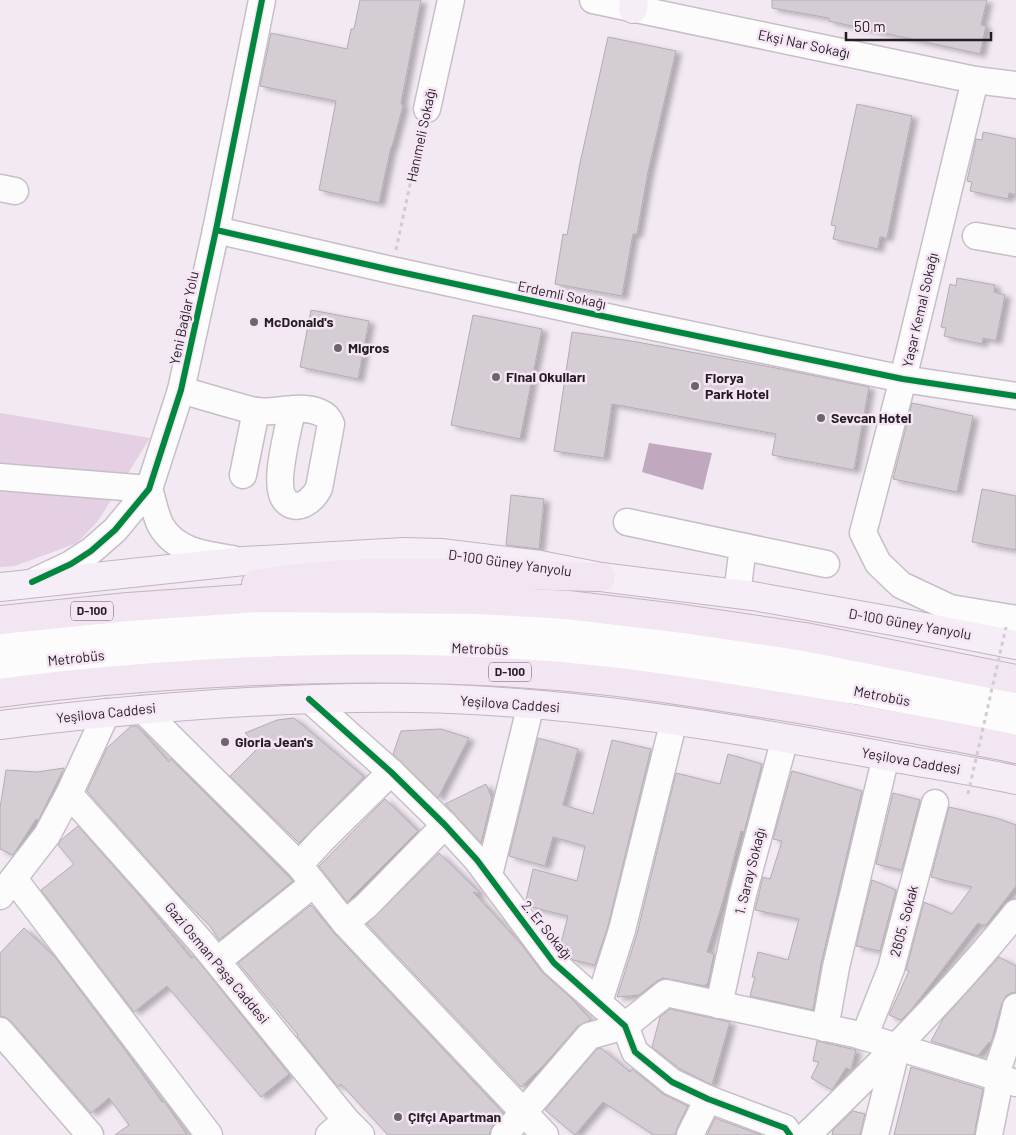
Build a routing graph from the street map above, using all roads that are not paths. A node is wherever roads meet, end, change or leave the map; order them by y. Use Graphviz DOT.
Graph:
graph roads {
  1 [pos="262,0"];
  2 [pos="451,0"];
  3 [pos="593,0"];
  4 [pos="634,4"];
  5 [pos="974,80"];
  6 [pos="1016,85"];
  7 [pos="426,109"];
  8 [pos="216,230"];
  9 [pos="976,236"];
  10 [pos="1016,243"];
  11 [pos="903,380"];
  12 [pos="181,390"];
  13 [pos="1016,396"];
  14 [pos="292,409"];
  15 [pos="256,411"];
  16 [pos="243,475"];
  17 [pos="0,477"];
  18 [pos="149,489"];
  19 [pos="627,522"];
  20 [pos="743,547"];
  21 [pos="244,561"];
  22 [pos="826,564"];
  23 [pos="602,576"];
  24 [pos="32,582"];
  25 [pos="0,587"];
  26 [pos="737,594"];
  27 [pos="184,604"];
  28 [pos="0,620"];
  29 [pos="1013,630"];
  30 [pos="0,642"];
  31 [pos="0,666"];
  32 [pos="1016,679"];
  33 [pos="0,693"];
  34 [pos="310,699"];
  35 [pos="1016,699"];
  36 [pos="531,704"];
  37 [pos="142,709"];
  38 [pos="107,712"];
  39 [pos="674,720"];
  40 [pos="1016,722"];
  41 [pos="0,725"];
  42 [pos="785,738"];
  43 [pos="1016,749"];
  44 [pos="886,756"];
  45 [pos="391,772"];
  46 [pos="1016,780"];
  47 [pos="69,794"];
  48 [pos="934,803"];
  49 [pos="445,824"];
  50 [pos="306,874"];
  51 [pos="489,875"];
  52 [pos="7,887"];
  53 [pos="1016,913"];
  54 [pos="345,923"];
  55 [pos="218,961"];
  56 [pos="599,1002"];
  57 [pos="718,1005"];
  58 [pos="1016,1007"];
  59 [pos="626,1026"];
  60 [pos="825,1028"];
  61 [pos="0,1031"];
  62 [pos="864,1037"];
  63 [pos="897,1047"];
  64 [pos="1003,1079"];
  65 [pos="708,1099"];
  66 [pos="522,1113"];
  67 [pos="345,1130"];
  68 [pos="90,1135"];
  69 [pos="209,1135"];
  70 [pos="504,1135"];
  71 [pos="545,1135"];
  72 [pos="690,1135"];
  73 [pos="790,1135"];
  74 [pos="806,1135"];
  75 [pos="875,1135"];
  76 [pos="989,1135"];
  1 -- 8 [label="street, Yeni Bağlar Yolu"];
  2 -- 7 [label="street, Hanımeli Sokağı"];
  3 -- 4 [label="street, Ekşi Nar Sokağı"];
  4 -- 5 [label="street, Ekşi Nar Sokağı"];
  5 -- 6 [label="street, Ekşi Nar Sokağı"];
  5 -- 11 [label="street, Yaşar Kemal Sokağı"];
  8 -- 11 [label="street, Erdemli Sokağı"];
  8 -- 12 [label="street, Yeni Bağlar Yolu"];
  9 -- 10 [label="street"];
  11 -- 13 [label="street, Erdemli Sokağı"];
  11 -- 29 [label="street, Yaşar Kemal Sokağı"];
  12 -- 15 [label="street"];
  12 -- 18 [label="street, Yeni Bağlar Yolu"];
  14 -- 15 [label="street"];
  15 -- 16 [label="street"];
  17 -- 18 [label="street"];
  18 -- 21 [label="street"];
  18 -- 24 [label="street, Yeni Bağlar Yolu"];
  19 -- 20 [label="street"];
  20 -- 22 [label="street"];
  20 -- 26 [label="street"];
  21 -- 23 [label="main road, D-100 Güney Yanyolu"];
  21 -- 24 [label="main road, D-100 Güney Yanyolu"];
  23 -- 26 [label="main road, D-100 Güney Yanyolu"];
  23 -- 27 [label="highway"];
  24 -- 25 [label="main road, D-100 Güney Yanyolu"];
  26 -- 29 [label="main road, D-100 Güney Yanyolu"];
  27 -- 28 [label="highway, D-100"];
  27 -- 32 [label="highway, D-100"];
  30 -- 35 [label="street, Metrobüs"];
  31 -- 40 [label="street, Metrobüs"];
  33 -- 43 [label="highway, D-100"];
  34 -- 36 [label="main road, Yeşilova Caddesi"];
  34 -- 37 [label="main road, Yeşilova Caddesi"];
  34 -- 45 [label="street, 2. Er Sokağı"];
  36 -- 39 [label="main road, Yeşilova Caddesi"];
  36 -- 51 [label="street"];
  37 -- 38 [label="main road, Yeşilova Caddesi"];
  37 -- 50 [label="street"];
  38 -- 41 [label="main road, Yeşilova Caddesi"];
  38 -- 47 [label="street"];
  39 -- 42 [label="main road, Yeşilova Caddesi"];
  39 -- 56 [label="street"];
  42 -- 44 [label="main road, Yeşilova Caddesi"];
  42 -- 57 [label="street, 1. Saray Sokağı"];
  44 -- 46 [label="main road, Yeşilova Caddesi"];
  44 -- 60 [label="street"];
  45 -- 49 [label="street, 2. Er Sokağı"];
  45 -- 50 [label="street"];
  47 -- 52 [label="street"];
  47 -- 55 [label="street, Gazi Osman Paşa Caddesi"];
  48 -- 62 [label="street, 2605. Sokak"];
  49 -- 51 [label="street, 2. Er Sokağı"];
  49 -- 54 [label="street"];
  50 -- 54 [label="street"];
  50 -- 55 [label="street"];
  51 -- 56 [label="street, 2. Er Sokağı"];
  52 -- 69 [label="street"];
  53 -- 63 [label="street"];
  54 -- 66 [label="street"];
  55 -- 67 [label="street, Gazi Osman Paşa Caddesi"];
  56 -- 59 [label="street, 2. Er Sokağı"];
  57 -- 59 [label="street"];
  57 -- 60 [label="street"];
  58 -- 64 [label="street"];
  59 -- 65 [label="street, 2. Er Sokağı"];
  59 -- 66 [label="street"];
  60 -- 62 [label="street"];
  61 -- 68 [label="street"];
  62 -- 63 [label="street"];
  63 -- 64 [label="street"];
  63 -- 74 [label="street"];
  63 -- 75 [label="street"];
  64 -- 76 [label="street"];
  65 -- 72 [label="street"];
  65 -- 73 [label="street, 2. Er Sokağı"];
  66 -- 70 [label="street"];
  66 -- 71 [label="street"];
}
